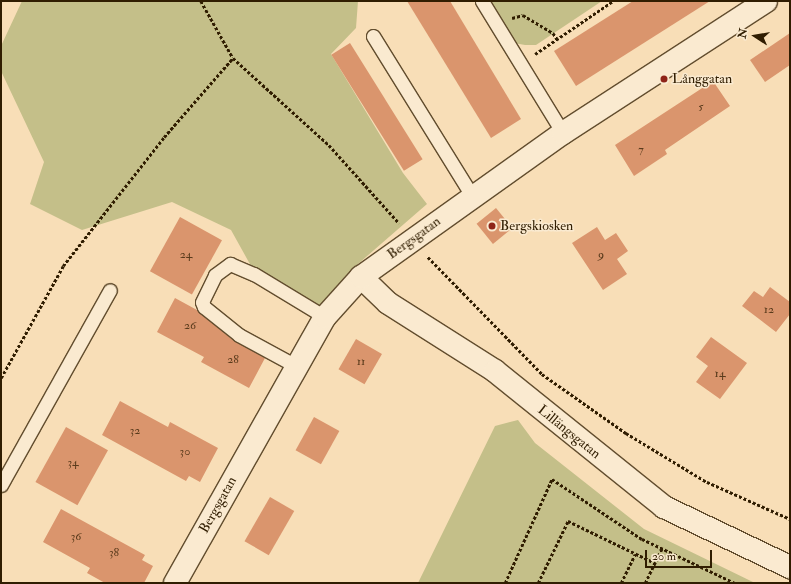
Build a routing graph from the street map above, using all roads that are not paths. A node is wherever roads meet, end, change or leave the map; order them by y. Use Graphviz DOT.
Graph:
graph roads {
  1 [pos="482,1"];
  2 [pos="766,1"];
  3 [pos="373,36"];
  4 [pos="563,133"];
  5 [pos="473,197"];
  6 [pos="360,277"];
  7 [pos="110,290"];
  8 [pos="325,317"];
  9 [pos="296,366"];
  10 [pos="1,484"];
  11 [pos="790,567"];
  12 [pos="175,583"];
  1 -- 4 [label="lane"];
  2 -- 4 [label="street, Bergsgatan"];
  3 -- 5 [label="lane"];
  4 -- 5 [label="street, Bergsgatan"];
  5 -- 6 [label="street, Bergsgatan"];
  6 -- 8 [label="street, Bergsgatan"];
  6 -- 11 [label="street, Lillängsgatan"];
  7 -- 10 [label="lane"];
  8 -- 9 [label="street, Bergsgatan"];
  8 -- 9 [label="lane"];
  9 -- 12 [label="street, Bergsgatan"];
}
